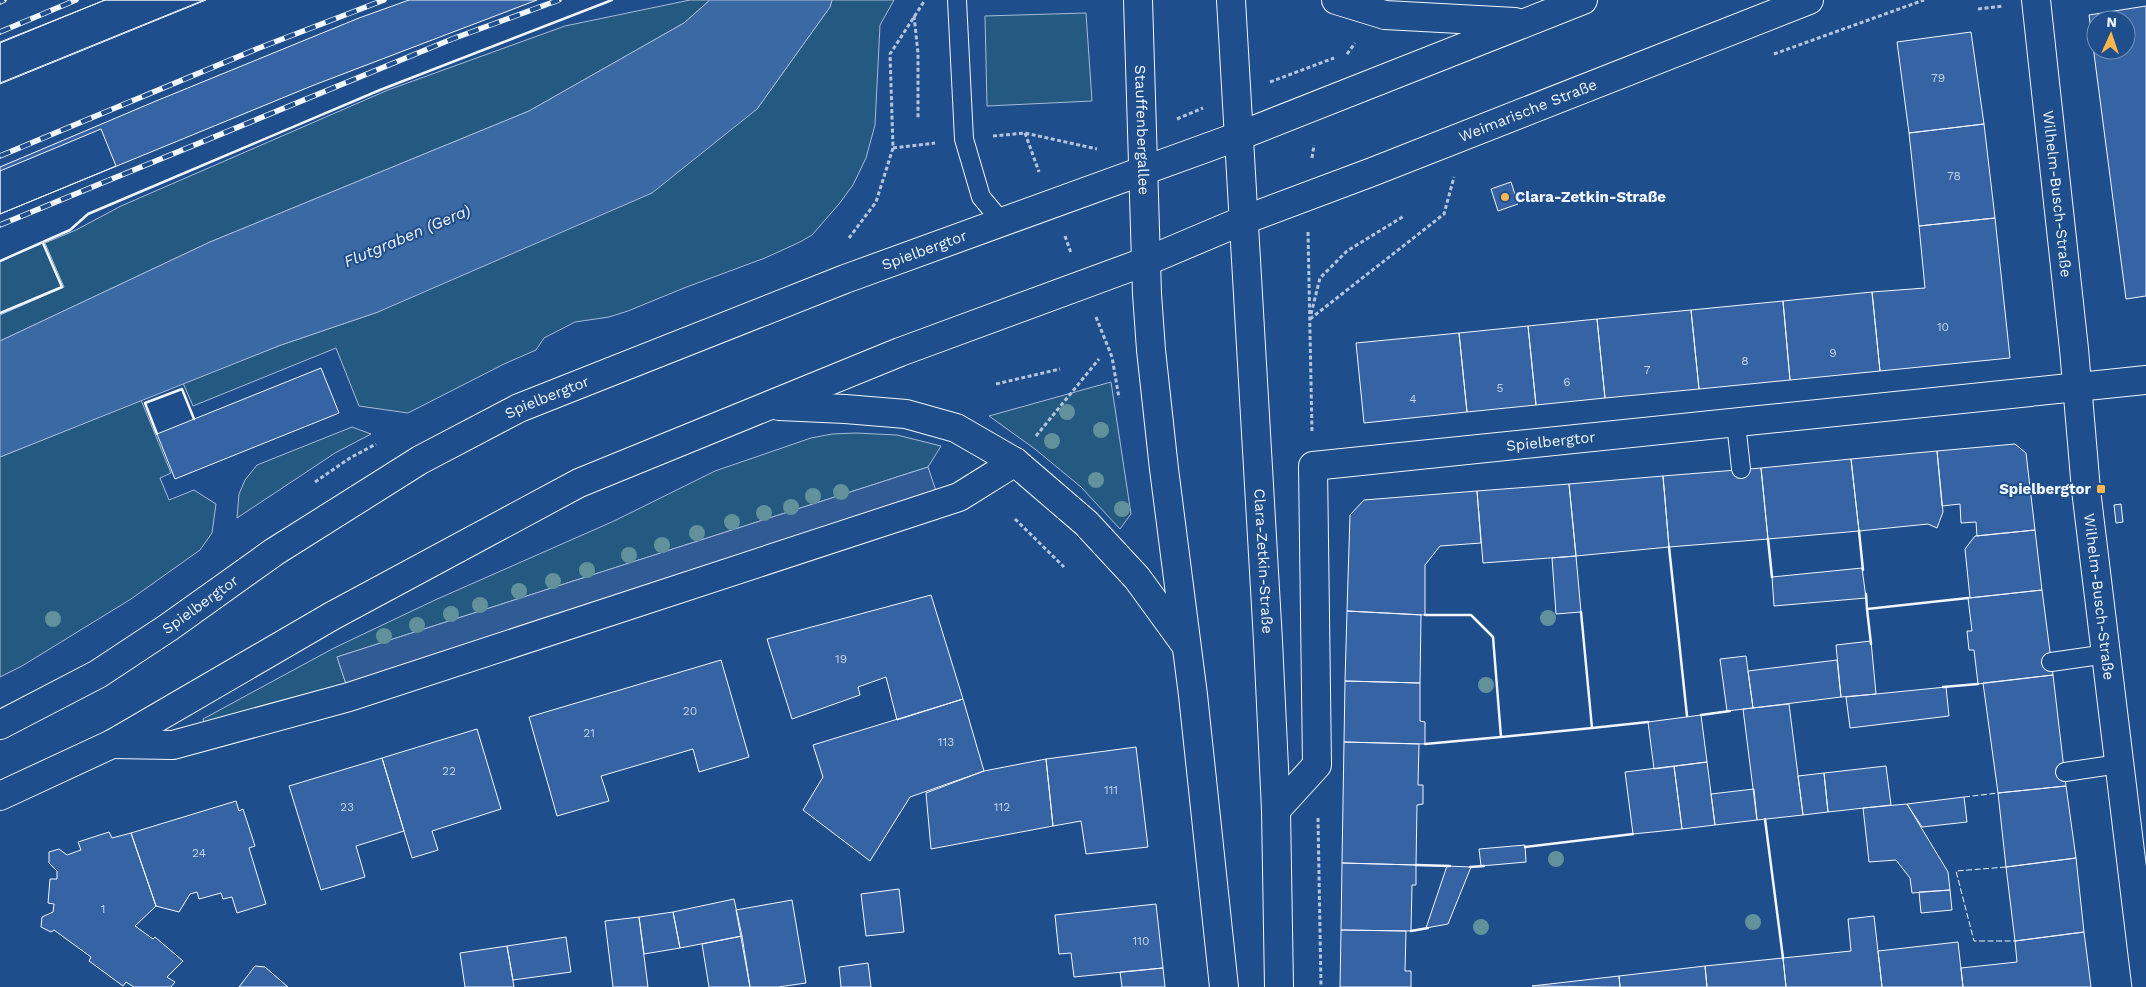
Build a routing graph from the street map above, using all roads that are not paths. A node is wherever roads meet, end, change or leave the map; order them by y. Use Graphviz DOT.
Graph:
graph roads {
  1 [pos="957,0"];
  2 [pos="1138,0"];
  3 [pos="1231,0"];
  4 [pos="1336,0"];
  5 [pos="1583,0"];
  6 [pos="1809,0"];
  7 [pos="2036,0"];
  8 [pos="1524,23"];
  9 [pos="1240,136"];
  10 [pos="1145,170"];
  11 [pos="1244,220"];
  12 [pos="1002,222"];
  13 [pos="1147,261"];
  14 [pos="2146,380"];
  15 [pos="2077,388"];
  16 [pos="770,405"];
  17 [pos="1736,423"];
  18 [pos="1015,462"];
  19 [pos="1741,469"];
  20 [pos="1187,647"];
  21 [pos="2106,654"];
  22 [pos="2051,662"];
  23 [pos="0,726"];
  24 [pos="112,744"];
  25 [pos="2120,764"];
  26 [pos="2065,772"];
  27 [pos="32,782"];
  28 [pos="0,796"];
  29 [pos="1276,810"];
  30 [pos="0,811"];
  31 [pos="2146,983"];
  32 [pos="1224,987"];
  33 [pos="1279,987"];
  1 -- 12 [label="lane"];
  2 -- 10 [label="main road, Stauffenbergallee"];
  3 -- 9 [label="main road"];
  4 -- 8 [label="main road"];
  5 -- 8 [label="main road"];
  6 -- 11 [label="main road, Weimarische Straße"];
  7 -- 15 [label="main road, Wilhelm-Busch-Straße"];
  8 -- 9 [label="main road"];
  9 -- 10 [label="main road"];
  9 -- 11 [label="main road, Clara-Zetkin-Straße"];
  10 -- 12 [label="main road, Spielbergtor"];
  10 -- 13 [label="main road, Stauffenbergallee"];
  11 -- 13 [label="main road"];
  11 -- 29 [label="main road, Clara-Zetkin-Straße"];
  12 -- 23 [label="main road, Spielbergtor"];
  13 -- 16 [label="main road"];
  13 -- 20 [label="main road"];
  14 -- 15 [label="main road, Spielbergtor"];
  15 -- 17 [label="main road, Spielbergtor"];
  15 -- 21 [label="main road, Wilhelm-Busch-Straße"];
  16 -- 18 [label="main road"];
  16 -- 24 [label="main road"];
  17 -- 19 [label="lane"];
  17 -- 29 [label="main road, Spielbergtor"];
  18 -- 20 [label="main road"];
  18 -- 24 [label="main road"];
  20 -- 32 [label="main road"];
  21 -- 22 [label="lane"];
  21 -- 25 [label="main road, Wilhelm-Busch-Straße"];
  24 -- 27 [label="main road"];
  25 -- 26 [label="lane"];
  25 -- 31 [label="main road, Wilhelm-Busch-Straße"];
  27 -- 28 [label="main road"];
  27 -- 30 [label="main road"];
  29 -- 33 [label="main road, Clara-Zetkin-Straße"];
}
